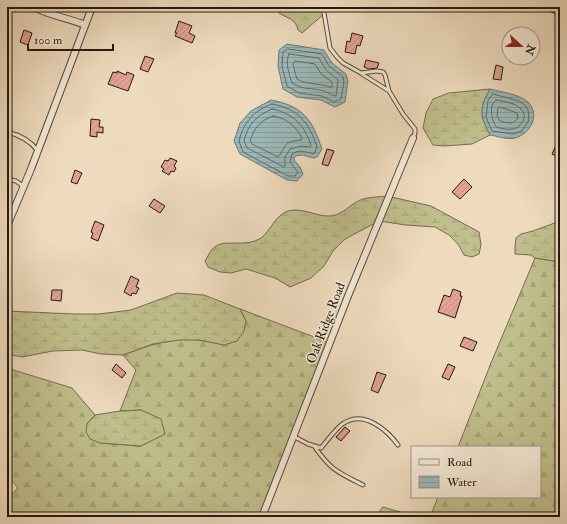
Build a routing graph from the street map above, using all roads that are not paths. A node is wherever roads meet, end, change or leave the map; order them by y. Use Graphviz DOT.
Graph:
graph roads {
  1 [pos="34,7"];
  2 [pos="92,7"];
  3 [pos="323,7"];
  4 [pos="85,25"];
  5 [pos="361,73"];
  6 [pos="389,91"];
  7 [pos="7,132"];
  8 [pos="413,138"];
  9 [pos="38,151"];
  10 [pos="7,179"];
  11 [pos="24,186"];
  12 [pos="7,226"];
  13 [pos="293,436"];
  14 [pos="398,445"];
  15 [pos="314,446"];
  16 [pos="363,485"];
  17 [pos="262,517"];
  1 -- 4 [label="street"];
  2 -- 4 [label="street"];
  3 -- 5 [label="lane"];
  4 -- 9 [label="street"];
  5 -- 6 [label="lane"];
  5 -- 6 [label="lane"];
  6 -- 8 [label="lane"];
  7 -- 9 [label="lane"];
  8 -- 13 [label="street, Oak Ridge Road"];
  9 -- 11 [label="street"];
  10 -- 11 [label="lane"];
  11 -- 12 [label="street"];
  13 -- 15 [label="lane"];
  13 -- 17 [label="street, Oak Ridge Road"];
  14 -- 15 [label="lane"];
  15 -- 16 [label="lane"];
}
